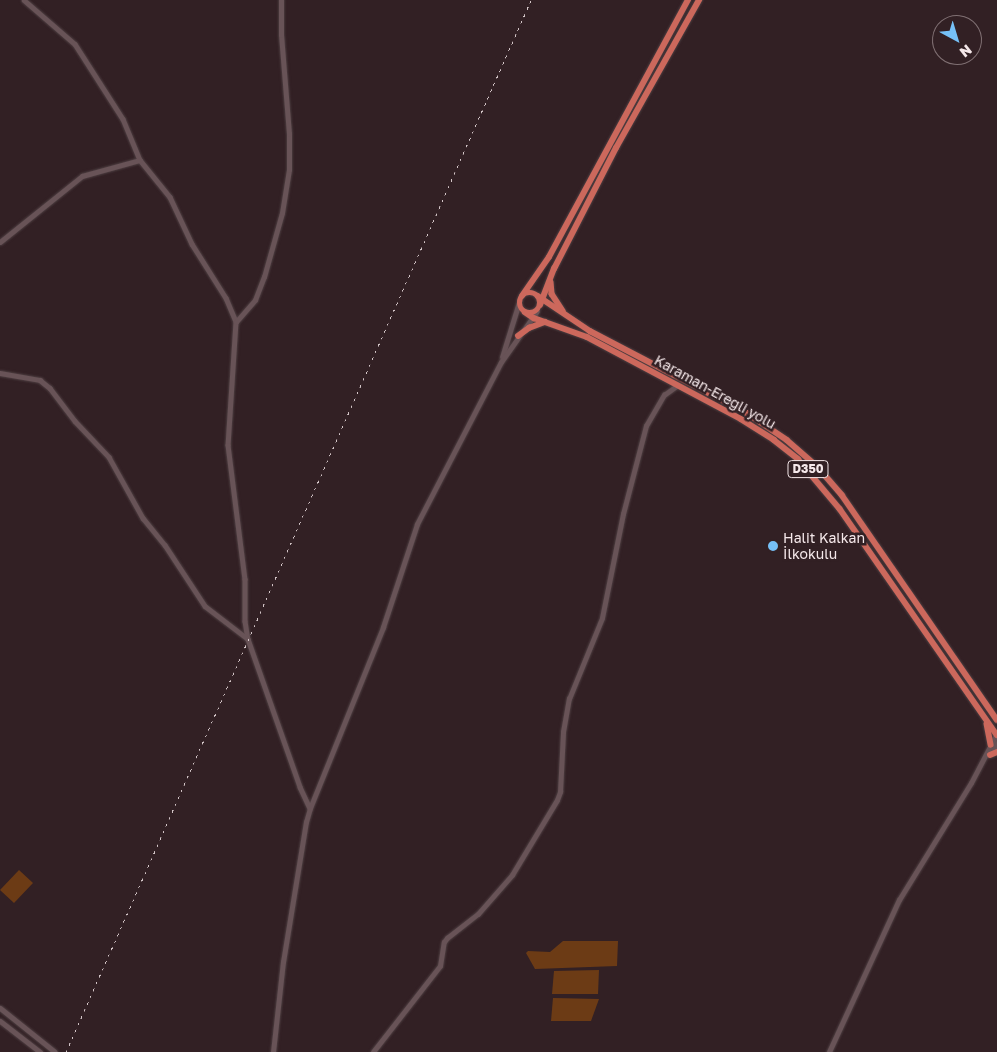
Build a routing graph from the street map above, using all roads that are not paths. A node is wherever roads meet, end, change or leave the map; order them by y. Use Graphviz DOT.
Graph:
graph roads {
  1 [pos="24,0"];
  2 [pos="281,0"];
  3 [pos="688,0"];
  4 [pos="699,0"];
  5 [pos="140,160"];
  6 [pos="0,242"];
  7 [pos="554,269"];
  8 [pos="521,299"];
  9 [pos="539,303"];
  10 [pos="525,312"];
  11 [pos="532,317"];
  12 [pos="574,321"];
  13 [pos="236,322"];
  14 [pos="554,324"];
  15 [pos="518,336"];
  16 [pos="501,362"];
  17 [pos="0,373"];
  18 [pos="678,385"];
  19 [pos="248,639"];
  20 [pos="985,703"];
  21 [pos="997,711"];
  22 [pos="985,717"];
  23 [pos="997,720"];
  24 [pos="997,734"];
  25 [pos="994,744"];
  26 [pos="997,752"];
  27 [pos="990,755"];
  28 [pos="984,760"];
  29 [pos="310,808"];
  30 [pos="1,1011"];
  31 [pos="10,1016"];
  32 [pos="1,1023"];
  33 [pos="40,1052"];
  34 [pos="55,1052"];
  35 [pos="273,1052"];
  36 [pos="373,1052"];
  37 [pos="829,1052"];
  1 -- 5 [label="street"];
  2 -- 13 [label="street"];
  3 -- 8 [label="highway"];
  4 -- 7 [label="highway, D350"];
  5 -- 6 [label="street"];
  5 -- 13 [label="street"];
  7 -- 9 [label="highway"];
  7 -- 12 [label="highway, D350"];
  8 -- 9 [label="highway"];
  8 -- 10 [label="highway"];
  8 -- 16 [label="main road"];
  9 -- 10 [label="highway"];
  9 -- 11 [label="main road"];
  9 -- 12 [label="highway"];
  10 -- 11 [label="highway, Karaman-Ereğli yolu / D350"];
  11 -- 14 [label="highway, Karaman-Ereğli yolu / D350"];
  11 -- 15 [label="main road"];
  12 -- 20 [label="highway, Karaman-Ereğli yolu / D350"];
  13 -- 19 [label="street"];
  14 -- 15 [label="highway"];
  14 -- 18 [label="highway, Karaman-Ereğli yolu / D350"];
  15 -- 16 [label="main road"];
  16 -- 29 [label="main road"];
  17 -- 19 [label="street"];
  18 -- 22 [label="highway, Karaman-Ereğli yolu / D350"];
  18 -- 36 [label="street"];
  19 -- 29 [label="street"];
  20 -- 21 [label="highway"];
  20 -- 23 [label="highway, Karaman-Ereğli yolu / D350"];
  22 -- 24 [label="highway, Karaman-Ereğli yolu / D350"];
  22 -- 25 [label="highway"];
  24 -- 25 [label="street"];
  25 -- 27 [label="street"];
  25 -- 28 [label="street"];
  26 -- 27 [label="highway"];
  27 -- 28 [label="street"];
  28 -- 37 [label="street"];
  29 -- 35 [label="main road"];
  30 -- 31 [label="main road"];
  31 -- 32 [label="main road"];
  31 -- 34 [label="main road"];
  32 -- 33 [label="main road"];
}
